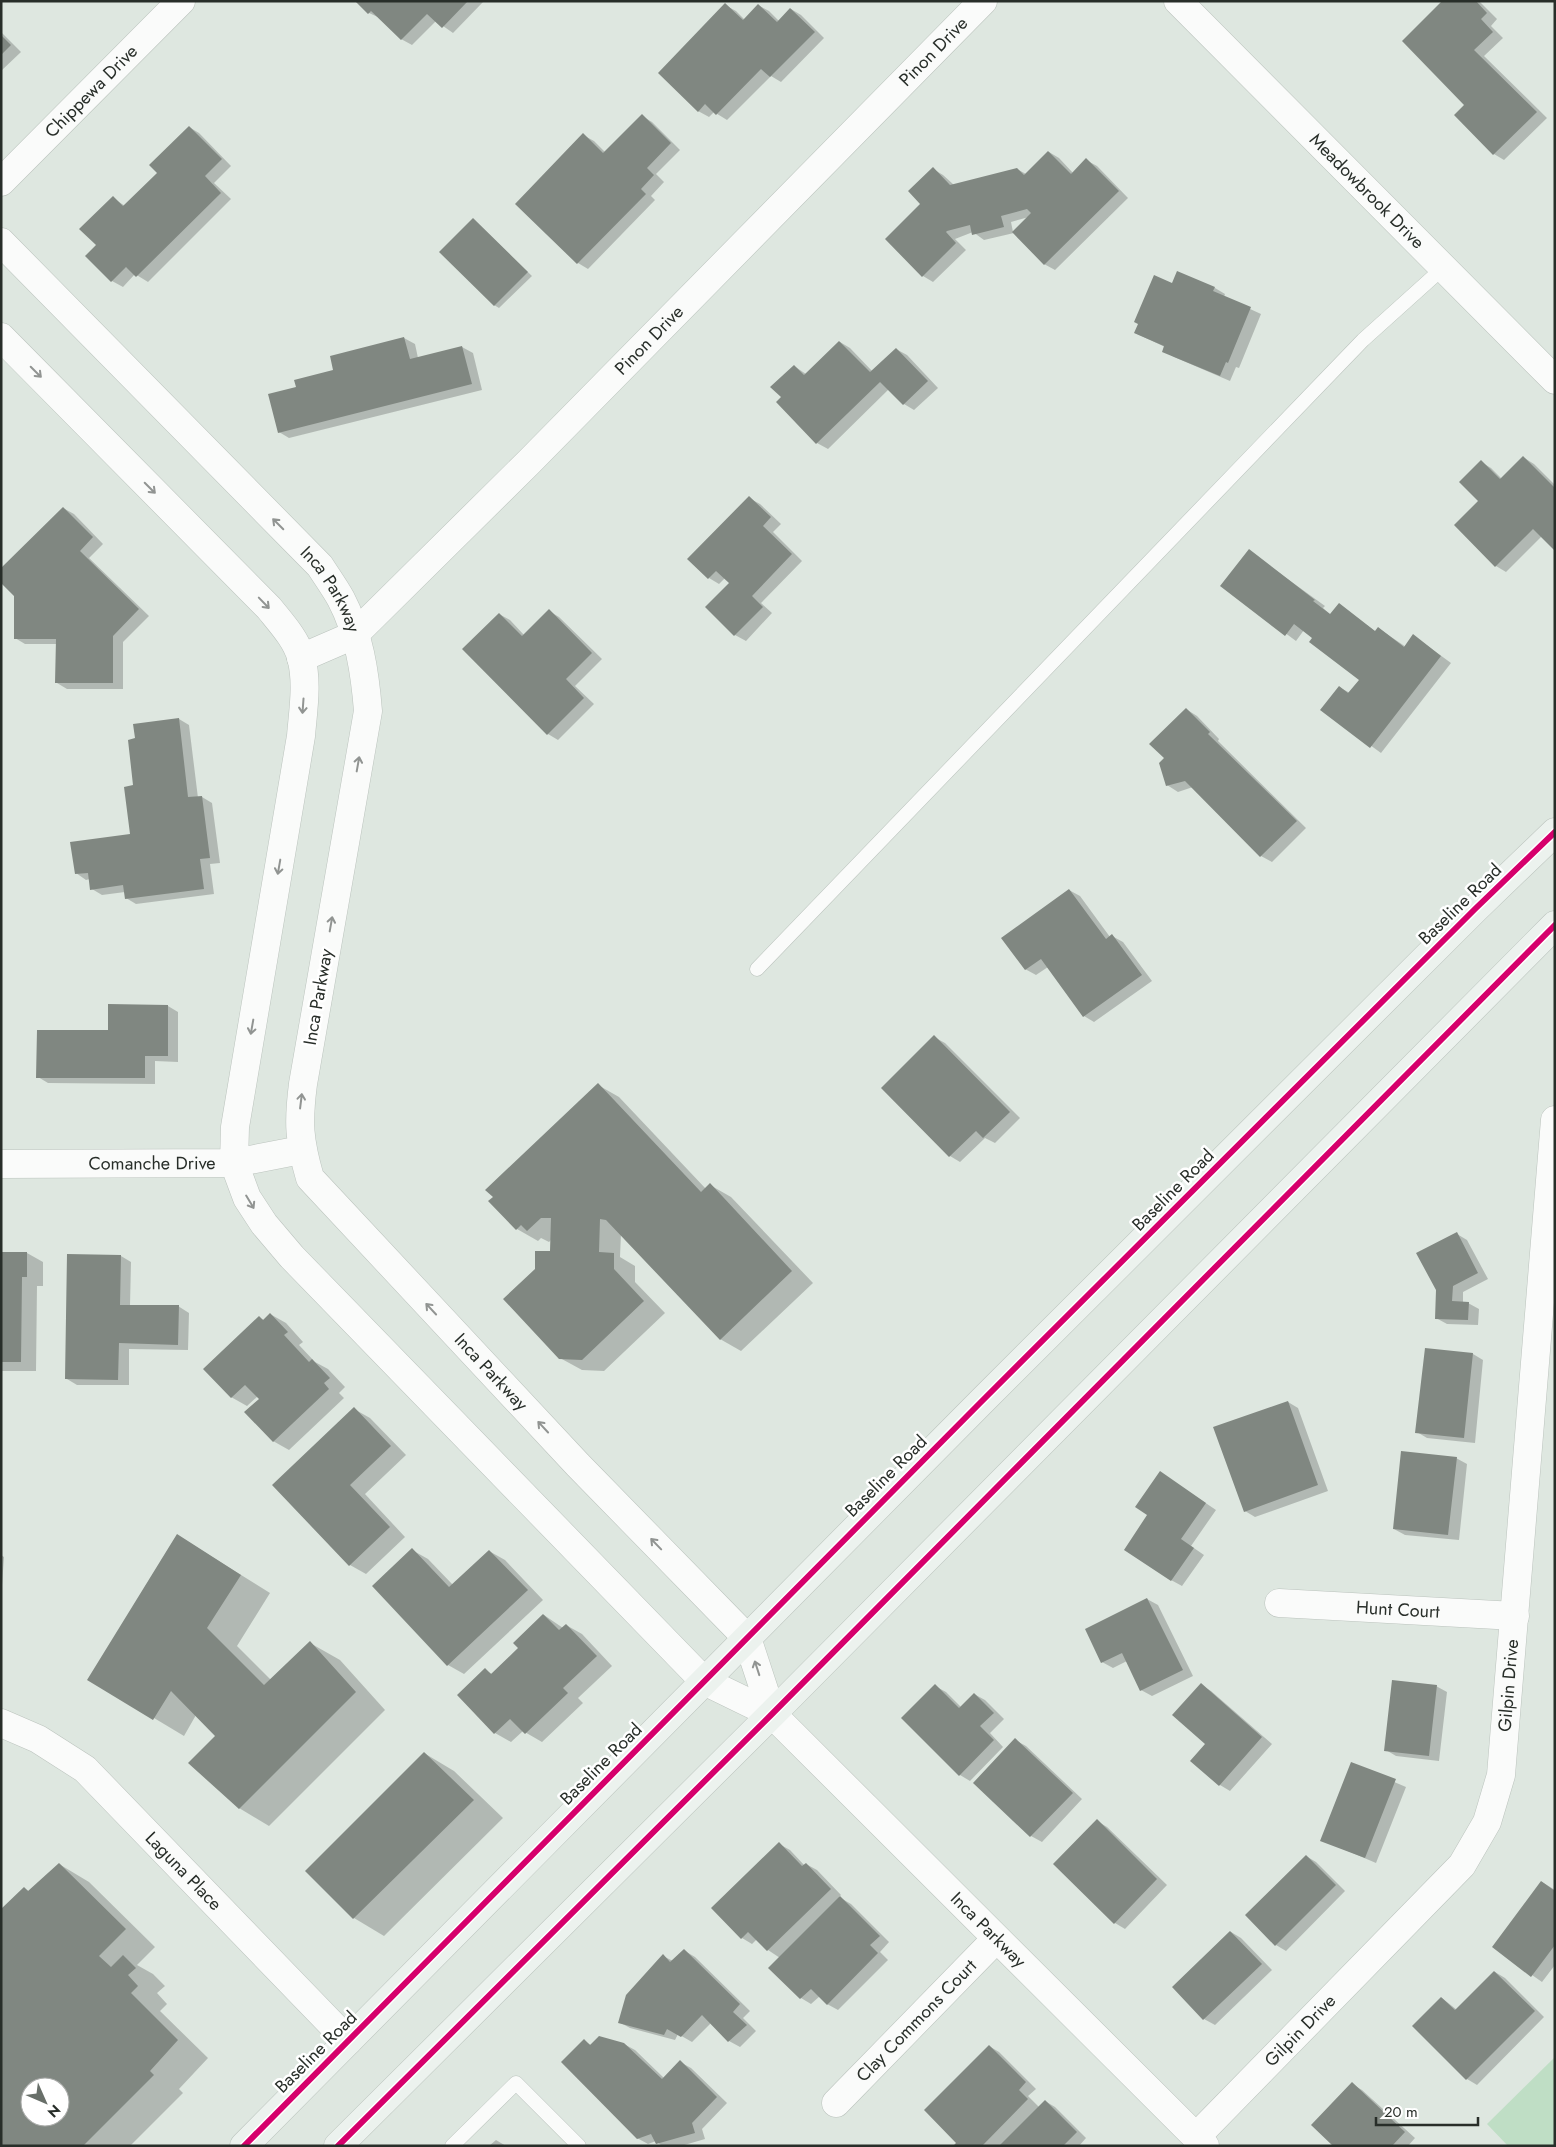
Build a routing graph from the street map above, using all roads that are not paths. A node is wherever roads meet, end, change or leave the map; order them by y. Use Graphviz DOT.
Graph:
graph roads {
  1 [pos="181,1"];
  2 [pos="983,1"];
  3 [pos="1178,1"];
  4 [pos="1,182"];
  5 [pos="1,242"];
  6 [pos="1443,268"];
  7 [pos="1,337"];
  8 [pos="1555,380"];
  9 [pos="354,635"];
  10 [pos="301,658"];
  11 [pos="1555,832"];
  12 [pos="1555,925"];
  13 [pos="757,969"];
  14 [pos="1555,1120"];
  15 [pos="301,1150"];
  16 [pos="234,1163"];
  17 [pos="1,1164"];
  18 [pos="1280,1603"];
  19 [pos="1515,1616"];
  20 [pos="747,1638"];
  21 [pos="704,1681"];
  22 [pos="772,1714"];
  23 [pos="1,1723"];
  24 [pos="996,1939"];
  25 [pos="348,2041"];
  26 [pos="836,2103"];
  27 [pos="1201,2141"];
  28 [pos="244,2146"];
  29 [pos="338,2146"];
  30 [pos="452,2146"];
  31 [pos="579,2146"];
  1 -- 4 [label="street, Chippewa Drive"];
  2 -- 9 [label="street, Pinon Drive"];
  3 -- 6 [label="street, Meadowbrook Drive"];
  9 -- 5 [label="street, Inca Parkway, one-way"];
  6 -- 8 [label="street, Meadowbrook Drive"];
  6 -- 13 [label="lane"];
  7 -- 10 [label="street, Inca Parkway, one-way"];
  9 -- 10 [label="street, Pinon Drive"];
  15 -- 9 [label="street, Inca Parkway, one-way"];
  10 -- 16 [label="street, Inca Parkway, one-way"];
  11 -- 20 [label="main road, Baseline Road"];
  12 -- 22 [label="main road"];
  14 -- 19 [label="street, Gilpin Drive"];
  15 -- 16 [label="street, Comanche Drive"];
  20 -- 15 [label="street, Inca Parkway, one-way"];
  16 -- 17 [label="street, Comanche Drive"];
  16 -- 21 [label="street, Inca Parkway, one-way"];
  18 -- 19 [label="street, Hunt Court"];
  19 -- 27 [label="street, Gilpin Drive"];
  20 -- 21 [label="main road, Baseline Road"];
  22 -- 20 [label="street, Inca Parkway, one-way"];
  21 -- 22 [label="street, Inca Parkway"];
  21 -- 25 [label="main road, Baseline Road"];
  22 -- 24 [label="street, Inca Parkway"];
  22 -- 29 [label="main road"];
  23 -- 25 [label="street, Laguna Place"];
  24 -- 26 [label="street, Clay Commons Court"];
  24 -- 27 [label="street, Inca Parkway"];
  25 -- 28 [label="main road, Baseline Road"];
  30 -- 31 [label="lane"];
}
